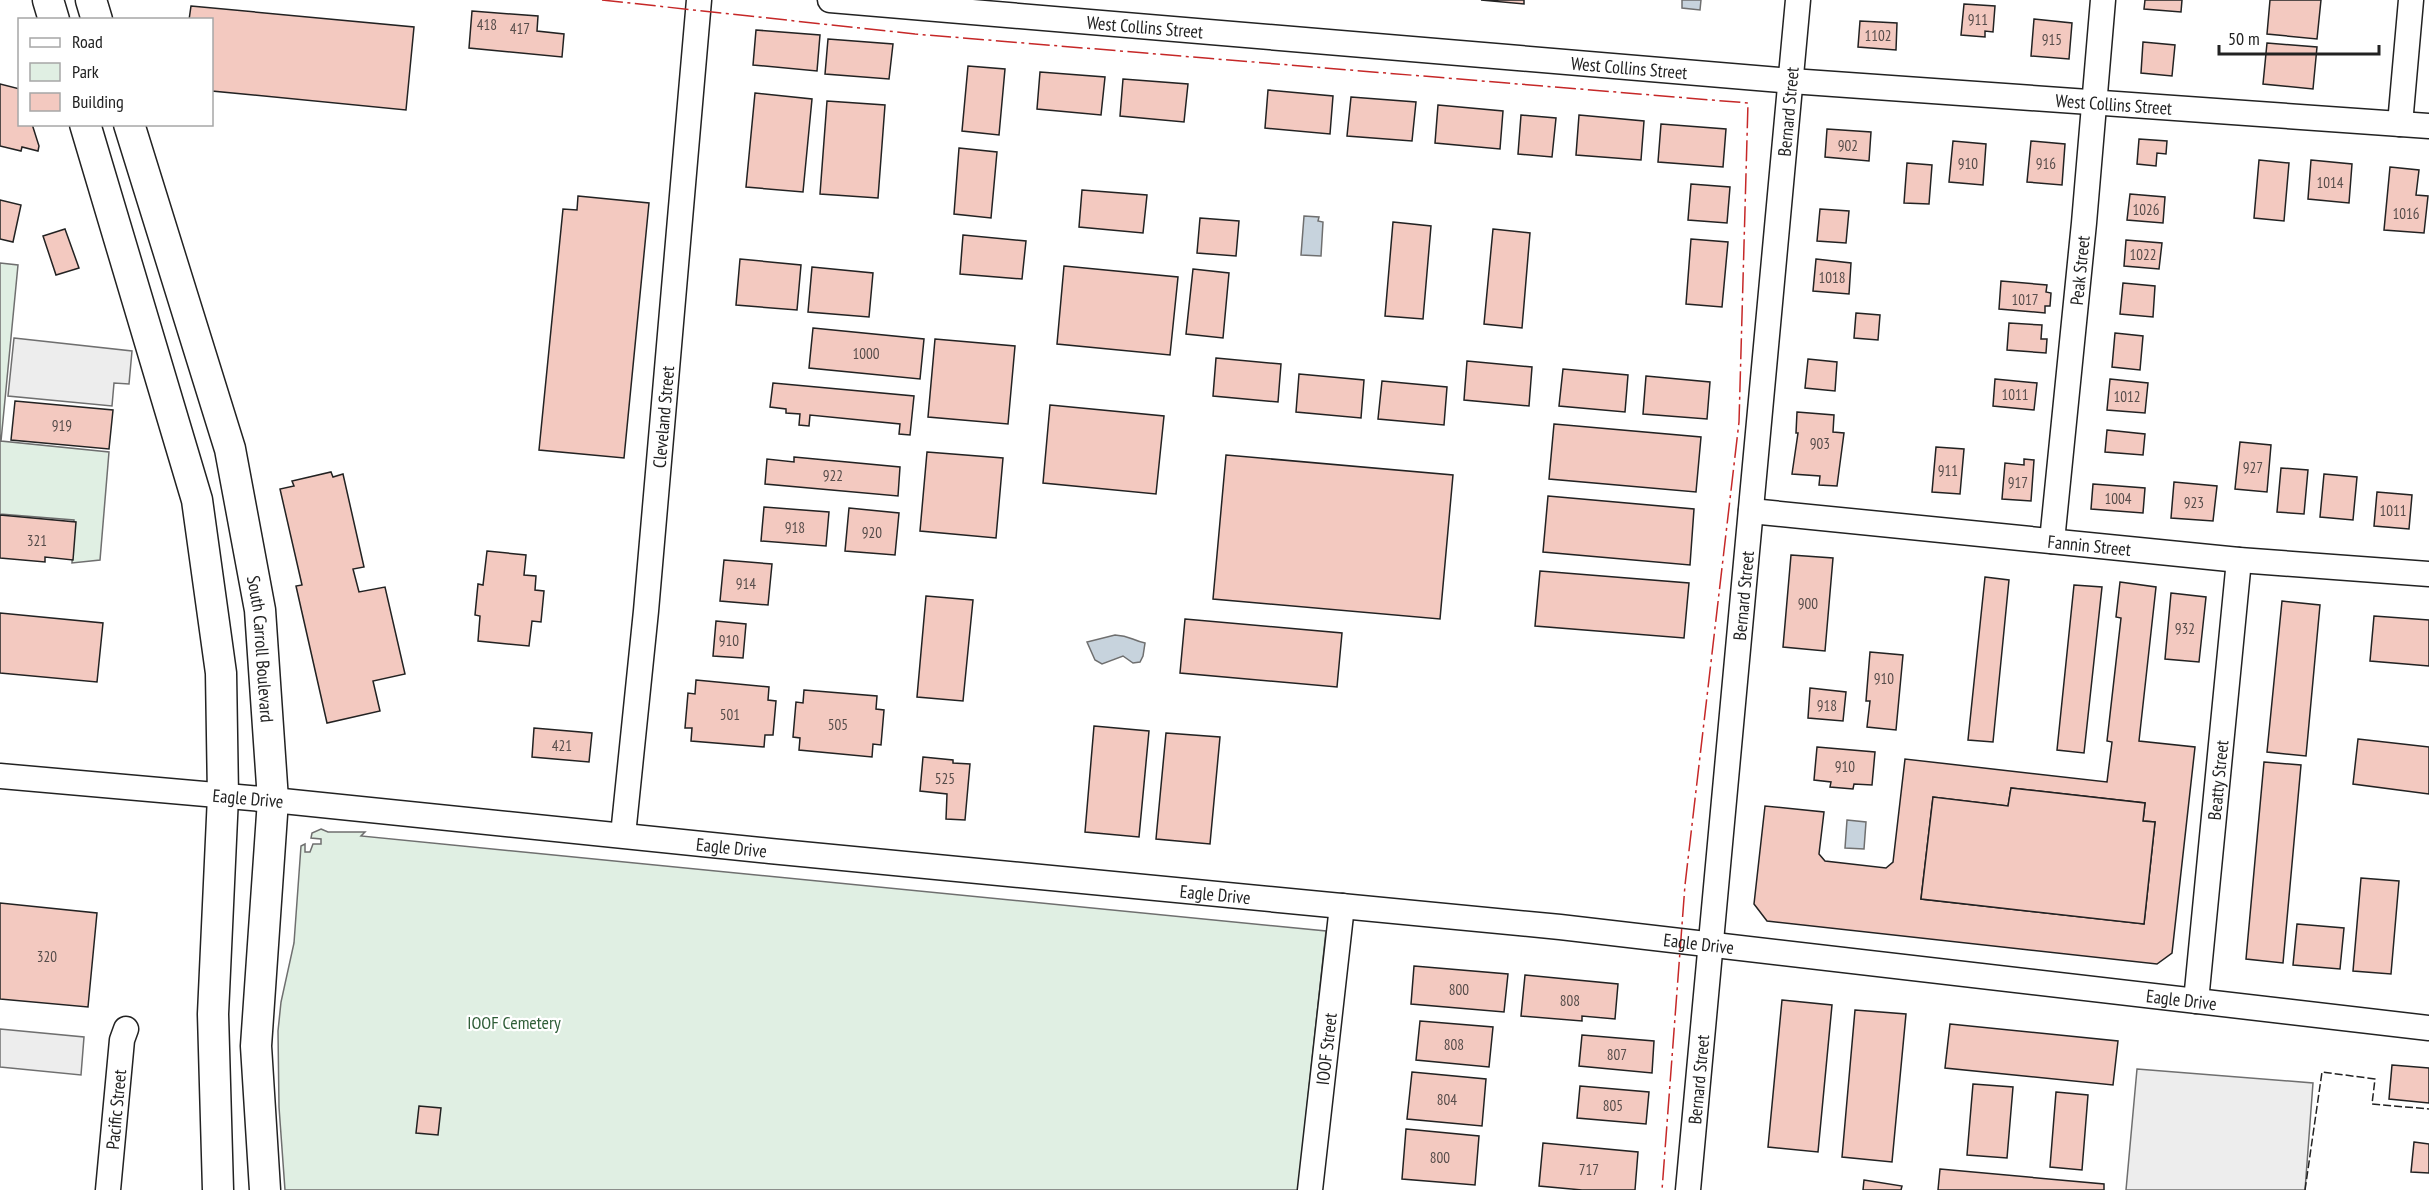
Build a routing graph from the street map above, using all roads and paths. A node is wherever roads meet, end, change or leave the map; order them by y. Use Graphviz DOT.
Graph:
graph roads {
  1 [pos="48,0"];
  2 [pos="91,0"];
  3 [pos="699,0"];
  4 [pos="830,0"];
  5 [pos="1798,0"];
  6 [pos="2103,0"];
  7 [pos="2411,0"];
  8 [pos="53,18"];
  9 [pos="96,18"];
  10 [pos="1791,81"];
  11 [pos="2094,102"];
  12 [pos="2400,124"];
  13 [pos="86,126"];
  14 [pos="130,126"];
  15 [pos="2429,126"];
  16 [pos="230,449"];
  17 [pos="185,460"];
  18 [pos="1751,511"];
  19 [pos="2052,541"];
  20 [pos="2239,560"];
  21 [pos="2429,574"];
  22 [pos="0,776"];
  23 [pos="223,796"];
  24 [pos="273,800"];
  25 [pos="623,835"];
  26 [pos="1342,906"];
  27 [pos="1711,944"];
  28 [pos="2196,1001"];
  29 [pos="2429,1028"];
  30 [pos="126,1029"];
  31 [pos="108,1190"];
  32 [pos="218,1190"];
  33 [pos="265,1190"];
  34 [pos="1310,1190"];
  35 [pos="1688,1190"];
  1 -- 8 [label="main road"];
  2 -- 9 [label="main road"];
  3 -- 25 [label="street, Cleveland Street"];
  4 -- 10 [label="street, West Collins Street"];
  5 -- 10 [label="street, Bernard Street"];
  6 -- 11 [label="street, Peak Street"];
  7 -- 12 [label="street"];
  10 -- 11 [label="street, West Collins Street"];
  10 -- 18 [label="street, Bernard Street"];
  11 -- 12 [label="street, West Collins Street"];
  11 -- 19 [label="street, Peak Street"];
  12 -- 15 [label="street, West Collins Street"];
  13 -- 17 [label="main road"];
  14 -- 16 [label="main road, South Carroll Boulevard"];
  16 -- 17 [label="main road"];
  16 -- 24 [label="main road, South Carroll Boulevard"];
  17 -- 23 [label="main road"];
  18 -- 19 [label="street, Fannin Street"];
  18 -- 27 [label="street, Bernard Street"];
  19 -- 20 [label="street, Fannin Street"];
  20 -- 21 [label="street, Fannin Street"];
  20 -- 28 [label="street, Beatty Street"];
  22 -- 23 [label="street, Eagle Drive"];
  23 -- 24 [label="street, Eagle Drive"];
  23 -- 32 [label="main road"];
  24 -- 25 [label="street, Eagle Drive"];
  24 -- 33 [label="main road, South Carroll Boulevard"];
  25 -- 26 [label="street, Eagle Drive"];
  26 -- 27 [label="street, Eagle Drive"];
  26 -- 34 [label="street, IOOF Street"];
  27 -- 28 [label="street, Eagle Drive"];
  27 -- 35 [label="street, Bernard Street"];
  28 -- 29 [label="street, Eagle Drive"];
  30 -- 31 [label="street, Pacific Street"];
}
